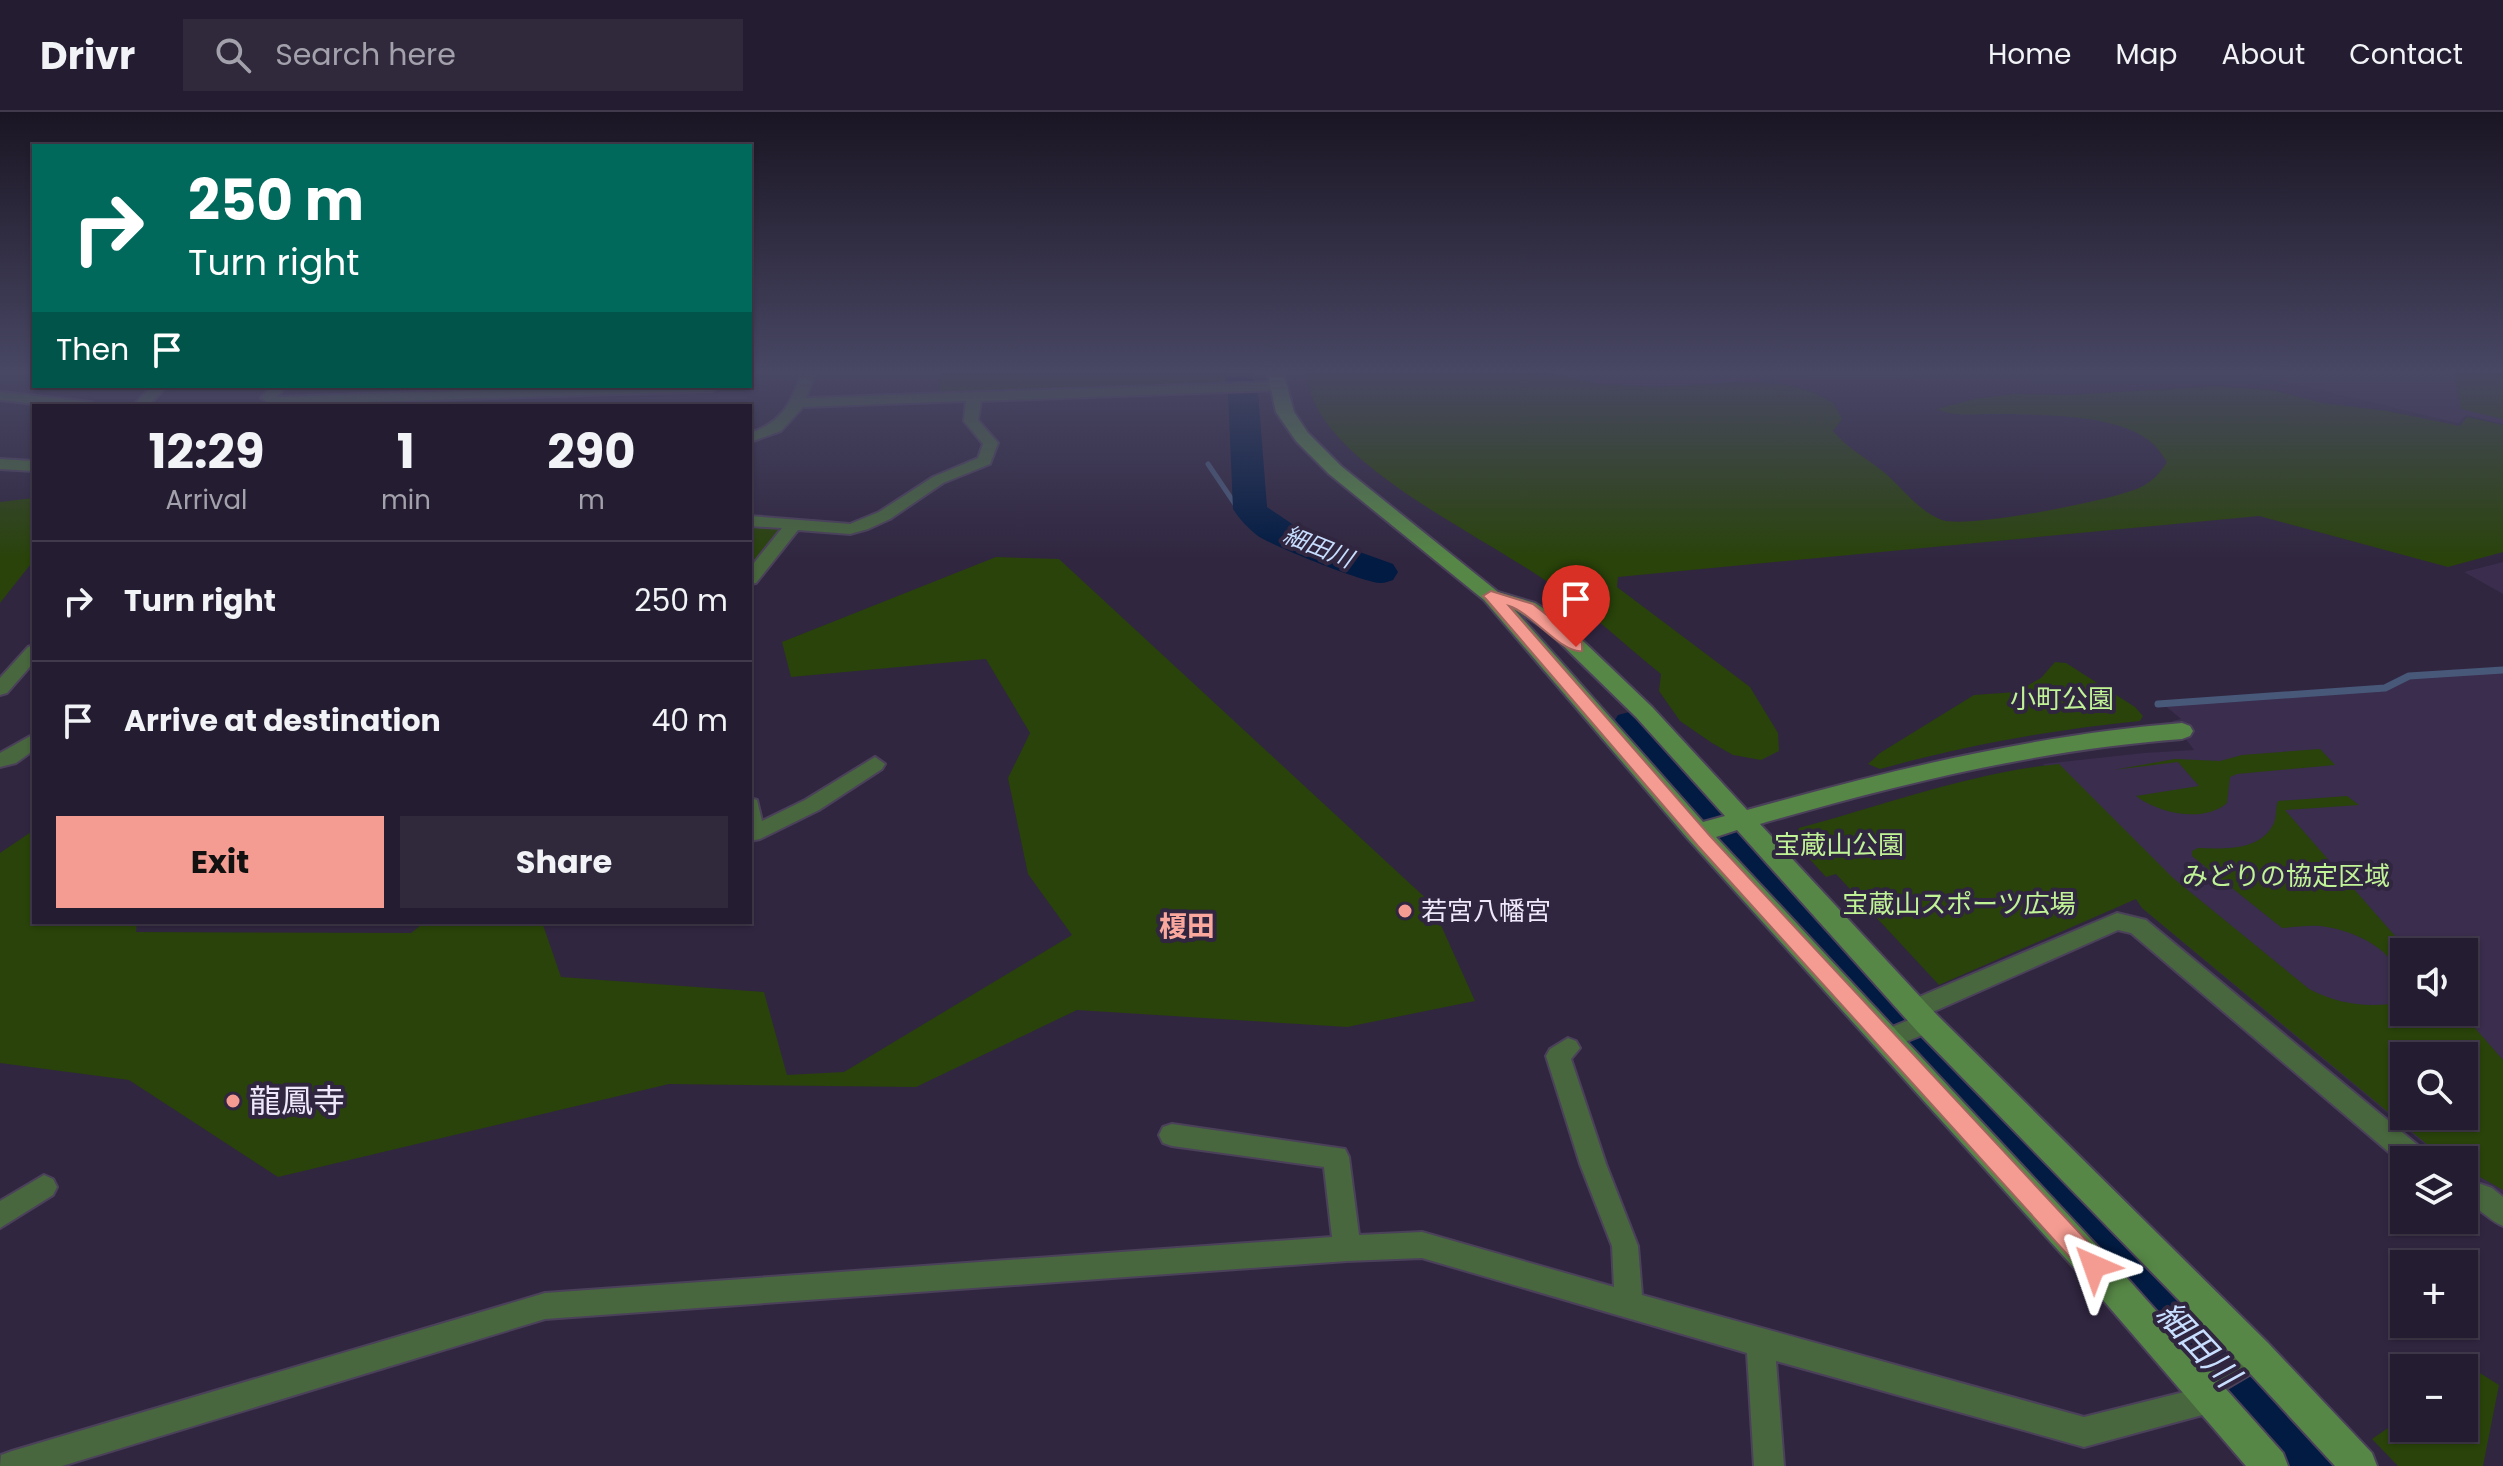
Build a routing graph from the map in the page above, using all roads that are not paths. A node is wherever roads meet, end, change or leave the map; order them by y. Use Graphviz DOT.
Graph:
graph roads {
  1 [pos="983,434"];
  2 [pos="1300,434"];
  3 [pos="0,464"];
  4 [pos="32,466"];
  5 [pos="752,521"];
  6 [pos="794,524"];
  7 [pos="752,576"];
  8 [pos="1491,596"];
  9 [pos="30,660"];
  10 [pos="0,689"];
  11 [pos="2182,731"];
  12 [pos="32,741"];
  13 [pos="0,760"];
  14 [pos="875,764"];
  15 [pos="752,824"];
  16 [pos="1719,826"];
  17 [pos="1908,1027"];
  18 [pos="1568,1048"];
  19 [pos="1172,1135"];
  20 [pos="2400,1146"];
  21 [pos="44,1187"];
  22 [pos="2478,1194"];
  23 [pos="2503,1214"];
  24 [pos="0,1216"];
  25 [pos="1347,1248"];
  26 [pos="1629,1303"];
  27 [pos="1760,1343"];
  28 [pos="2250,1359"];
  29 [pos="2207,1383"];
  30 [pos="12,1466"];
  31 [pos="1769,1466"];
  32 [pos="2270,1466"];
  33 [pos="2359,1466"];
  1 -- 6 [label="street"];
  2 -- 8 [label="street"];
  3 -- 4 [label="street"];
  5 -- 6 [label="street"];
  6 -- 7 [label="street"];
  8 -- 16 [label="street"];
  8 -- 16 [label="street"];
  9 -- 10 [label="street"];
  11 -- 16 [label="street"];
  12 -- 13 [label="street"];
  14 -- 15 [label="street"];
  16 -- 17 [label="street"];
  16 -- 17 [label="street"];
  17 -- 20 [label="street"];
  17 -- 28 [label="street"];
  17 -- 29 [label="street"];
  18 -- 26 [label="street"];
  19 -- 25 [label="street"];
  21 -- 24 [label="street"];
  22 -- 23 [label="street"];
  25 -- 26 [label="street"];
  25 -- 30 [label="street"];
  26 -- 27 [label="street"];
  27 -- 29 [label="street"];
  27 -- 31 [label="street"];
  28 -- 29 [label="street"];
  28 -- 33 [label="street"];
  29 -- 32 [label="street"];
}
